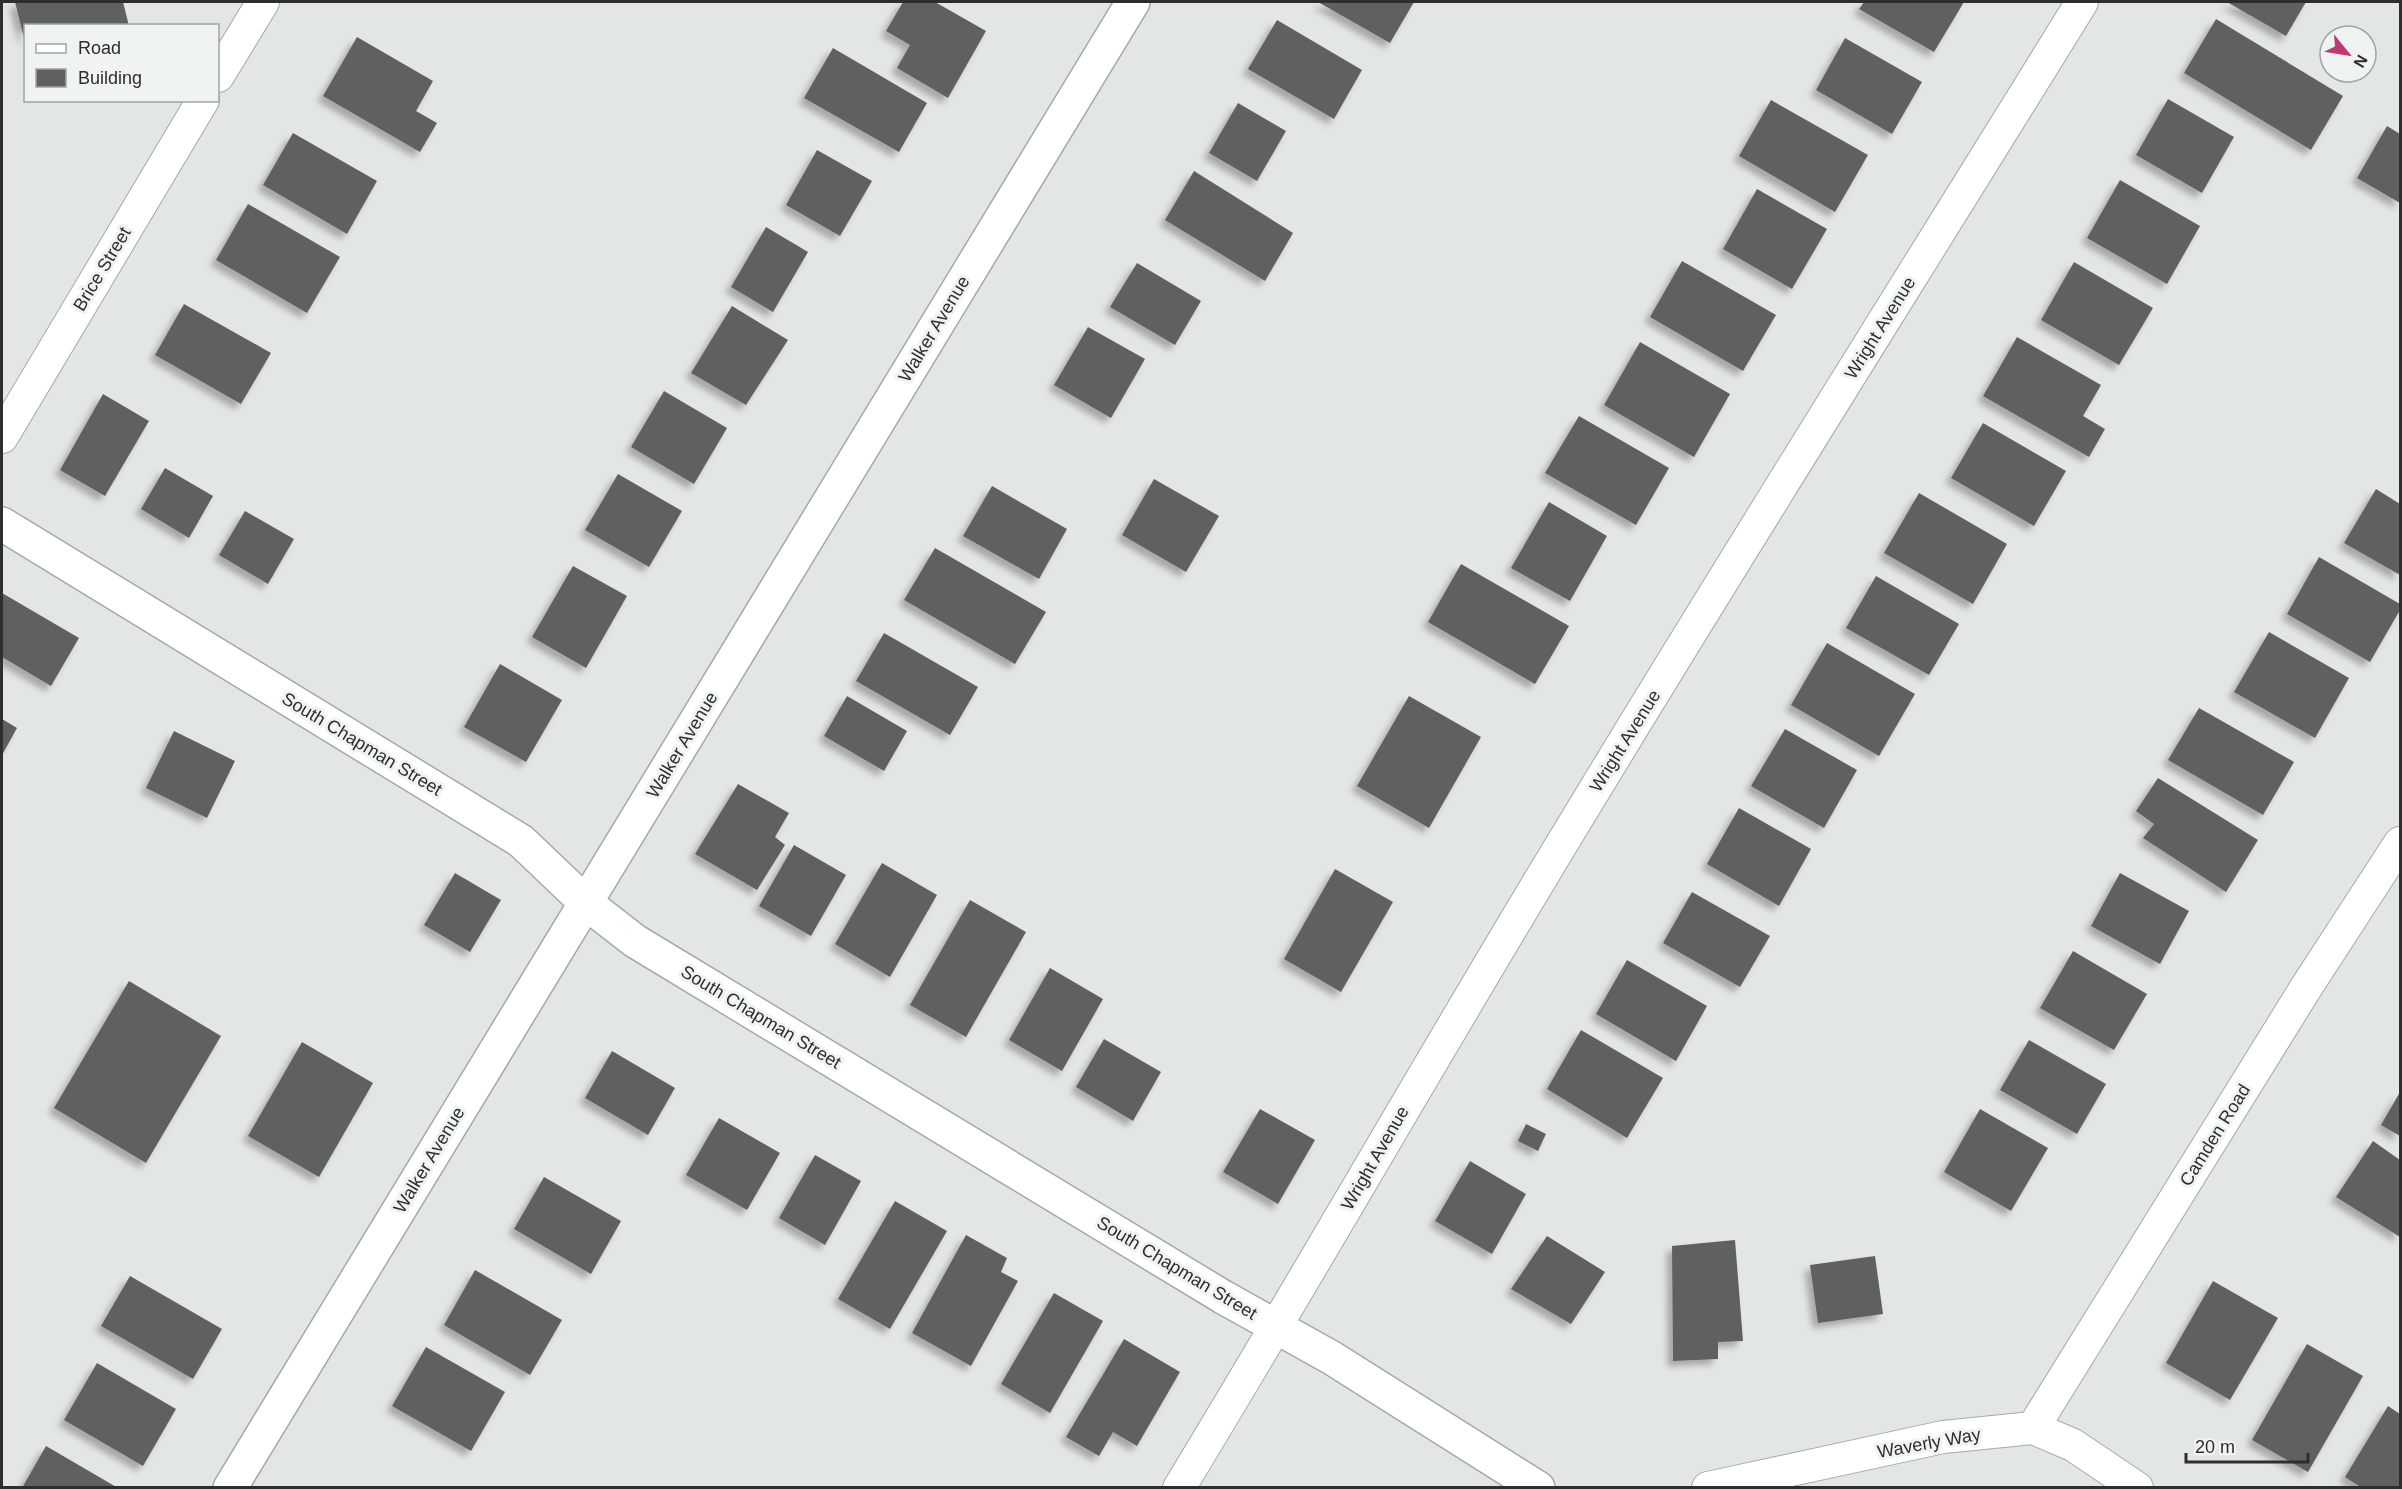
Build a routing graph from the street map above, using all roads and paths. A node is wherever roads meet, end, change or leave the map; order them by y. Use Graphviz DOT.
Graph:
graph roads {
  1 [pos="262,2"];
  2 [pos="1133,2"];
  3 [pos="2082,2"];
  4 [pos="219,74"];
  5 [pos="202,102"];
  6 [pos="2,437"];
  7 [pos="2,524"];
  8 [pos="2400,843"];
  9 [pos="586,903"];
  10 [pos="1277,1327"];
  11 [pos="2033,1428"];
  12 [pos="230,1488"];
  13 [pos="1179,1488"];
  14 [pos="1538,1488"];
  15 [pos="1708,1488"];
  16 [pos="2137,1488"];
  1 -- 4 [label="street"];
  2 -- 9 [label="street, Walker Avenue"];
  3 -- 10 [label="street, Wright Avenue"];
  5 -- 6 [label="street, Brice Street"];
  7 -- 9 [label="street, South Chapman Street"];
  8 -- 11 [label="street, Camden Road"];
  9 -- 10 [label="street, South Chapman Street"];
  9 -- 12 [label="street, Walker Avenue"];
  10 -- 13 [label="street, Wright Avenue"];
  10 -- 14 [label="street, South Chapman Street"];
  11 -- 15 [label="street, Waverly Way"];
  11 -- 16 [label="street, Waverly Way"];
}
